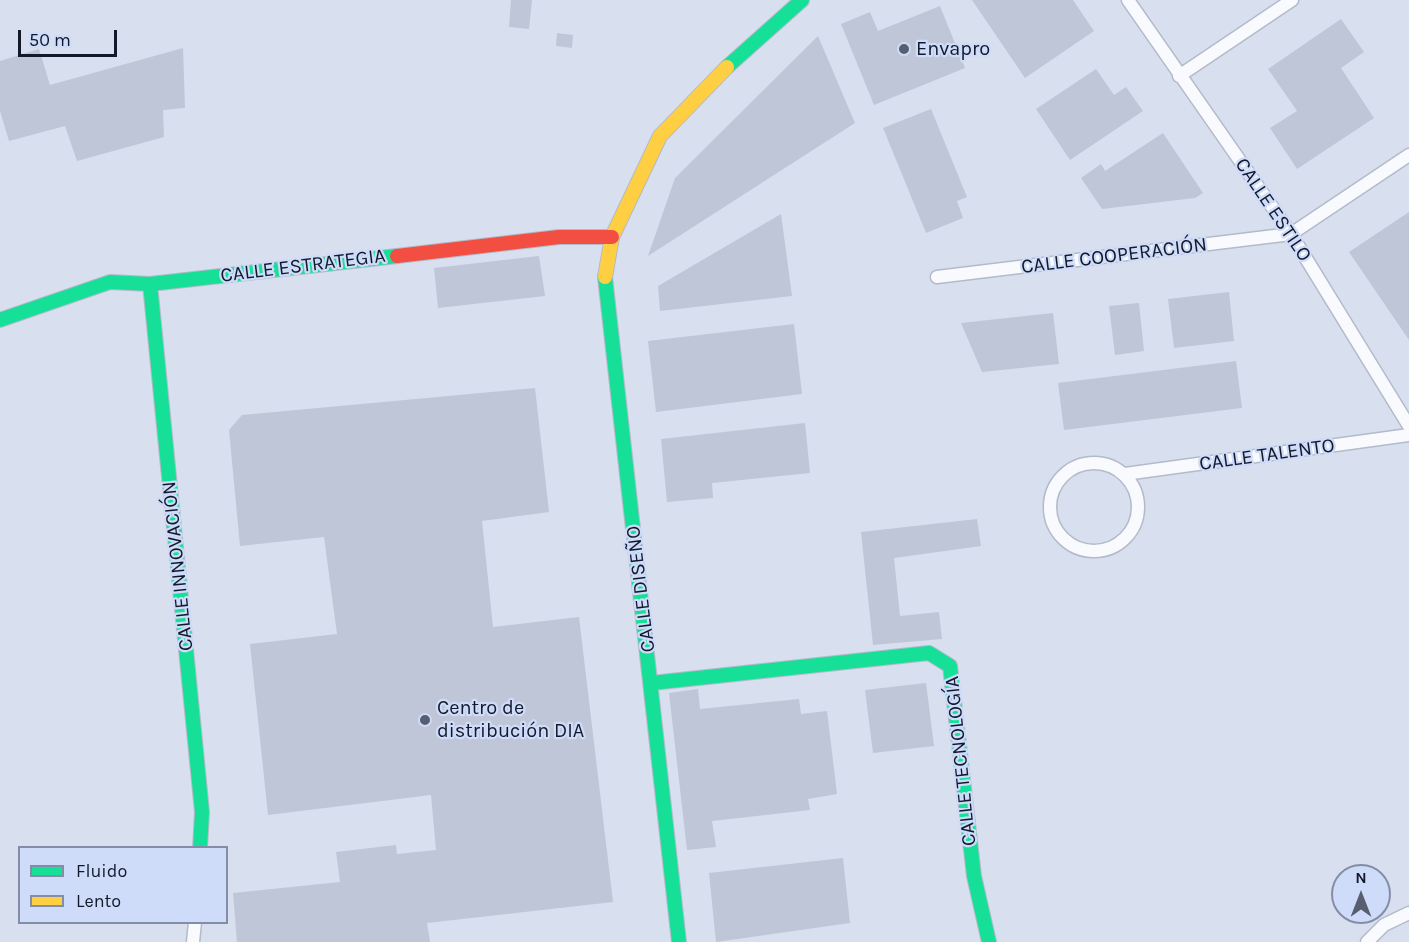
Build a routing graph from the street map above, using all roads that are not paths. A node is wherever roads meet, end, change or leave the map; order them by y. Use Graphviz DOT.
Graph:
graph roads {
  1 [pos="802,0"];
  2 [pos="1128,0"];
  3 [pos="1292,0"];
  4 [pos="1179,76"];
  5 [pos="1409,155"];
  6 [pos="1291,234"];
  7 [pos="612,237"];
  8 [pos="937,278"];
  9 [pos="150,284"];
  10 [pos="0,320"];
  11 [pos="1409,426"];
  12 [pos="1409,435"];
  13 [pos="1125,474"];
  14 [pos="652,682"];
  15 [pos="200,846"];
  16 [pos="1409,913"];
  17 [pos="195,924"];
  18 [pos="193,942"];
  19 [pos="679,942"];
  20 [pos="989,942"];
  21 [pos="1367,942"];
  1 -- 7 [label="street, CALLE DISEÑO"];
  2 -- 4 [label="street, CALLE ESTILO"];
  3 -- 4 [label="street"];
  4 -- 6 [label="street, CALLE ESTILO"];
  5 -- 6 [label="street"];
  6 -- 8 [label="street, CALLE COOPERACIÓN"];
  6 -- 11 [label="street, CALLE ESTILO"];
  7 -- 9 [label="street, CALLE ESTRATEGIA"];
  7 -- 14 [label="street, CALLE DISEÑO"];
  9 -- 10 [label="street, CALLE ESTRATEGIA"];
  9 -- 15 [label="street, CALLE INNOVACIÓN"];
  12 -- 13 [label="street, CALLE TALENTO"];
  13 -- 13 [label="street"];
  14 -- 19 [label="street, CALLE DISEÑO"];
  14 -- 20 [label="street, CALLE TECNOLOGÍA"];
  16 -- 21 [label="street"];
  17 -- 18 [label="street"];
}
